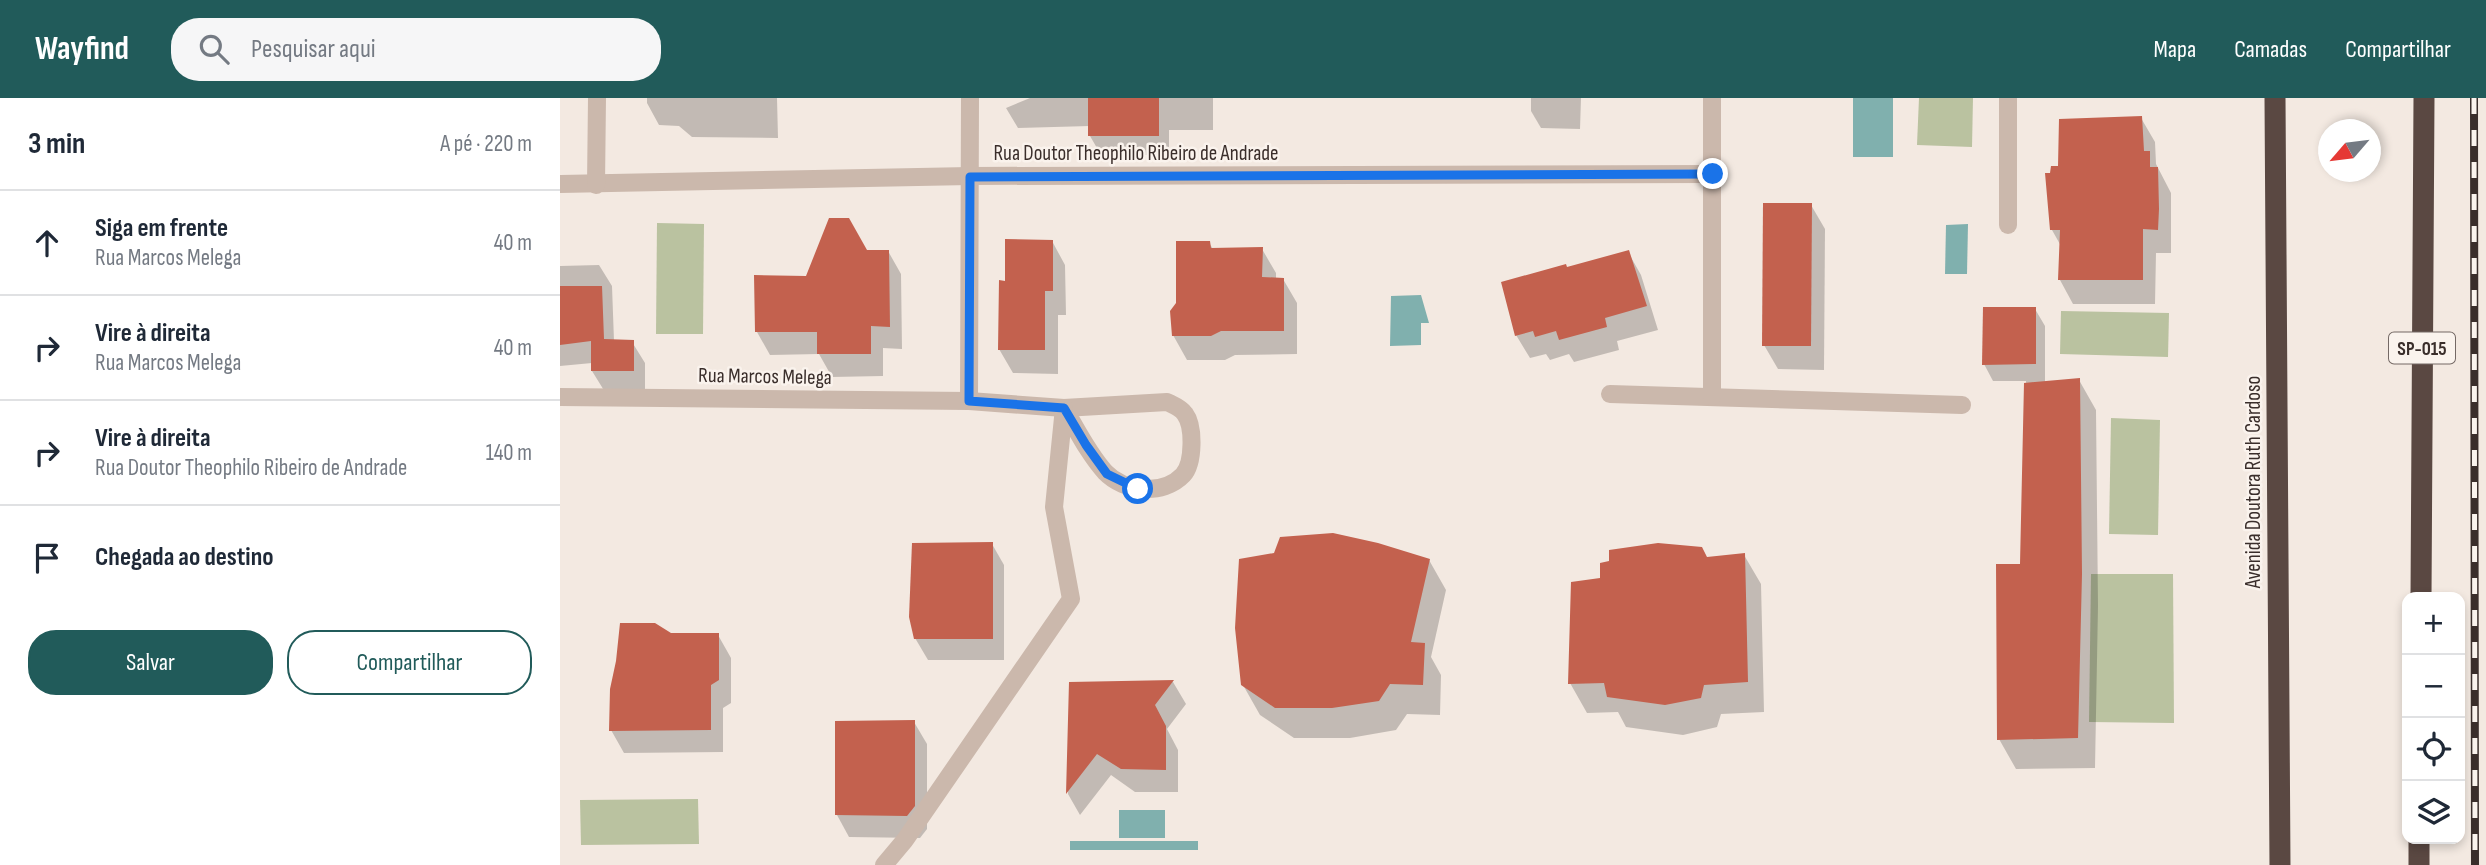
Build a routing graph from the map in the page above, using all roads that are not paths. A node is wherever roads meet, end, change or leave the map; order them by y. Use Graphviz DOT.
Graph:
graph roads {
  1 [pos="597,98"];
  2 [pos="970,98"];
  3 [pos="1712,98"];
  4 [pos="2008,98"];
  5 [pos="2275,98"];
  6 [pos="2424,98"];
  7 [pos="1713,174"];
  8 [pos="970,177"];
  9 [pos="560,184"];
  10 [pos="596,185"];
  11 [pos="2008,225"];
  12 [pos="1610,394"];
  13 [pos="560,397"];
  14 [pos="1712,397"];
  15 [pos="969,401"];
  16 [pos="1962,405"];
  17 [pos="1064,408"];
  18 [pos="2421,592"];
  19 [pos="2419,844"];
  20 [pos="884,865"];
  21 [pos="2280,865"];
  22 [pos="2419,865"];
  1 -- 10 [label="street"];
  2 -- 8 [label="street"];
  3 -- 7 [label="street"];
  4 -- 11 [label="street"];
  5 -- 21 [label="highway, Avenida Doutora Ruth Cardoso"];
  6 -- 18 [label="highway, SP-015"];
  7 -- 8 [label="street, Rua Doutor Theophilo Ribeiro de Andrade"];
  7 -- 14 [label="street"];
  8 -- 10 [label="street, Rua Doutor Theophilo Ribeiro de Andrade"];
  8 -- 15 [label="street"];
  9 -- 10 [label="street, Rua Doutor Theophilo Ribeiro de Andrade"];
  12 -- 14 [label="street"];
  13 -- 15 [label="street, Rua Marcos Melega"];
  14 -- 16 [label="street"];
  15 -- 17 [label="street, Rua Marcos Melega"];
  17 -- 17 [label="street, Rua Marcos Melega"];
  17 -- 20 [label="street"];
  19 -- 22 [label="highway"];
}
